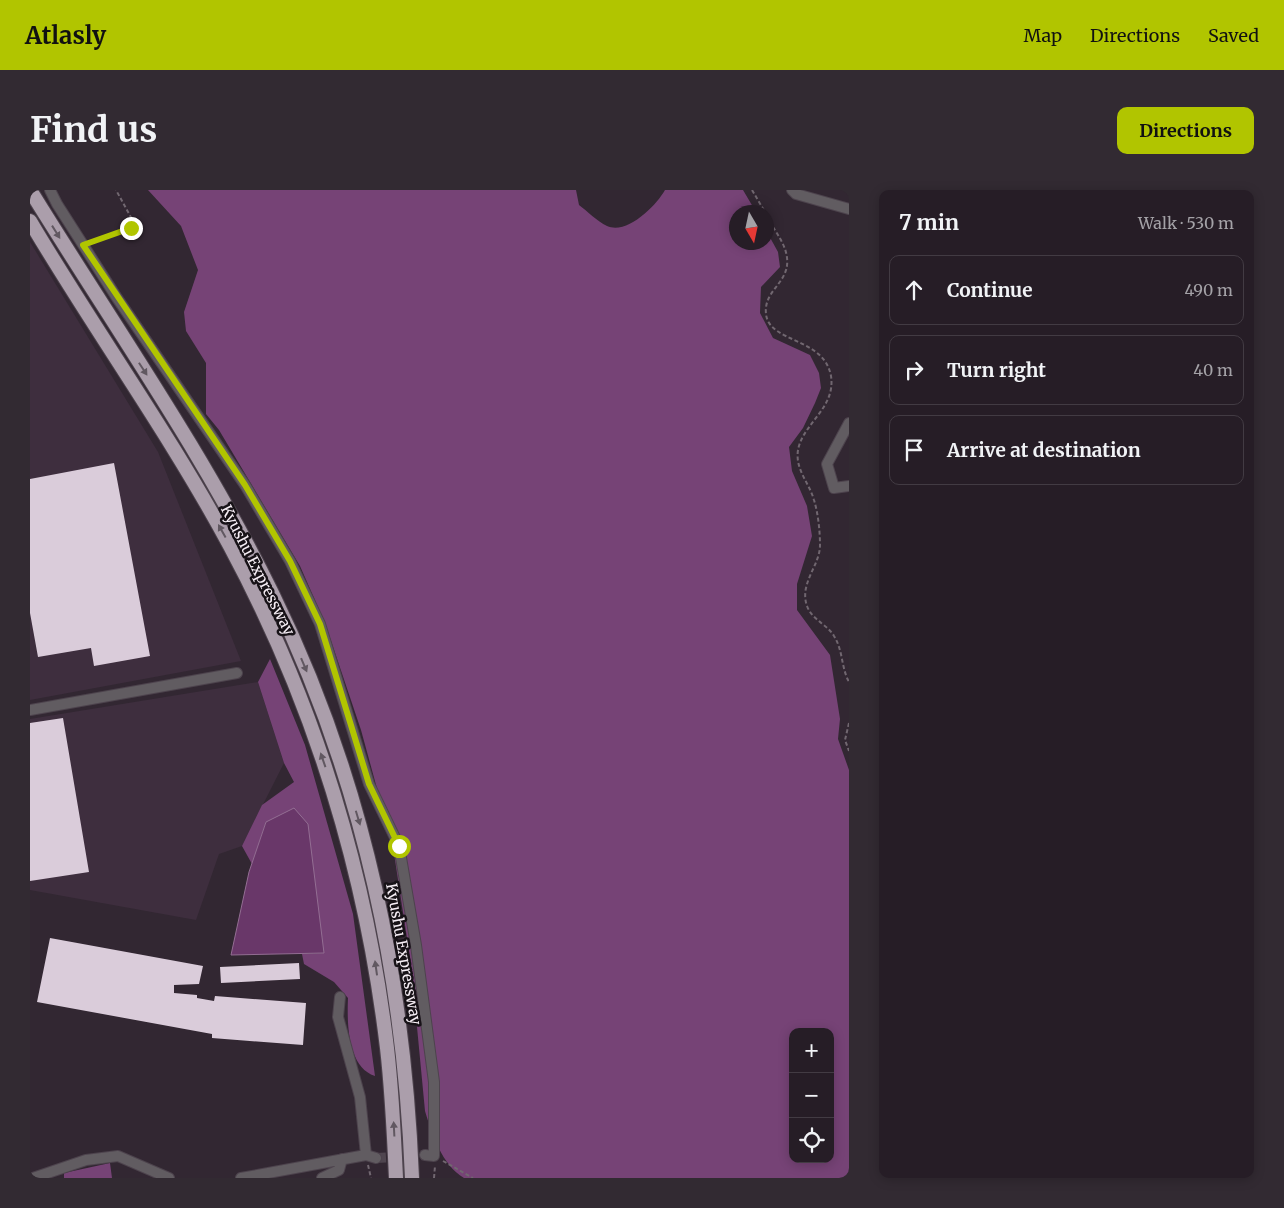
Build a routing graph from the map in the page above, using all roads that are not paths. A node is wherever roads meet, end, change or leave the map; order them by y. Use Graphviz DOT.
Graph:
graph roads {
  1 [pos="30,190"];
  2 [pos="50,190"];
  3 [pos="792,190"];
  4 [pos="849,209"];
  5 [pos="30,221"];
  6 [pos="849,423"];
  7 [pos="849,486"];
  8 [pos="237,673"];
  9 [pos="30,710"];
  10 [pos="340,997"];
  11 [pos="430,1155"];
  12 [pos="342,1159"];
  13 [pos="33,1178"];
  14 [pos="169,1178"];
  15 [pos="242,1178"];
  16 [pos="322,1178"];
  17 [pos="396,1178"];
  18 [pos="412,1178"];
  1 -- 18 [label="highway, Kyushu Expressway, one-way"];
  2 -- 11 [label="street"];
  3 -- 4 [label="street"];
  17 -- 5 [label="highway, Kyushu Expressway, one-way"];
  6 -- 7 [label="street"];
  8 -- 9 [label="street"];
  10 -- 12 [label="street"];
  12 -- 15 [label="street"];
  12 -- 16 [label="street"];
  13 -- 14 [label="street"];
}
